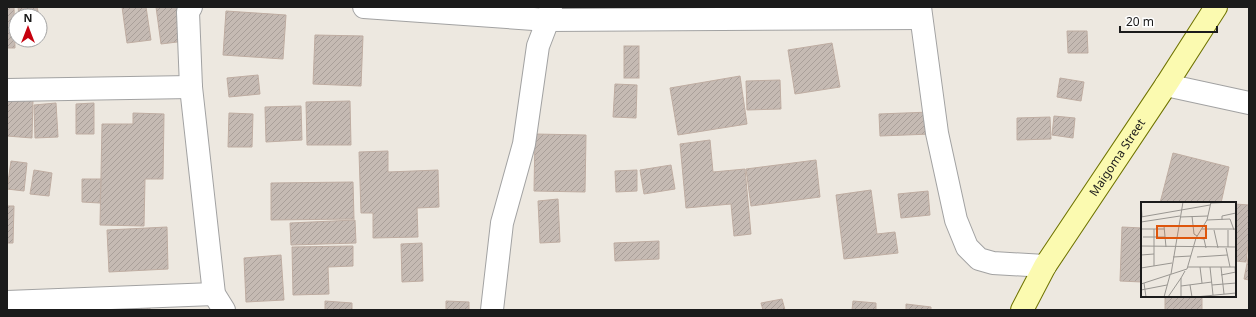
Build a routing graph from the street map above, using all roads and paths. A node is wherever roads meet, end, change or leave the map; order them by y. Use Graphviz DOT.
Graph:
graph roads {
  1 [pos="191,7"];
  2 [pos="364,7"];
  3 [pos="1216,7"];
  4 [pos="921,12"];
  5 [pos="550,14"];
  6 [pos="1166,85"];
  7 [pos="191,87"];
  8 [pos="7,90"];
  9 [pos="1249,103"];
  10 [pos="1046,266"];
  11 [pos="7,302"];
  12 [pos="219,302"];
  13 [pos="492,310"];
  14 [pos="1022,310"];
  1 -- 7 [label="street"];
  2 -- 5 [label="street"];
  3 -- 6 [label="street, Maigoma Street"];
  4 -- 5 [label="street"];
  4 -- 10 [label="street"];
  5 -- 13 [label="street"];
  6 -- 9 [label="street"];
  6 -- 10 [label="street, Maigoma Street"];
  7 -- 8 [label="street"];
  7 -- 12 [label="street"];
  10 -- 14 [label="street, Maigoma Street"];
  11 -- 12 [label="street"];
}
